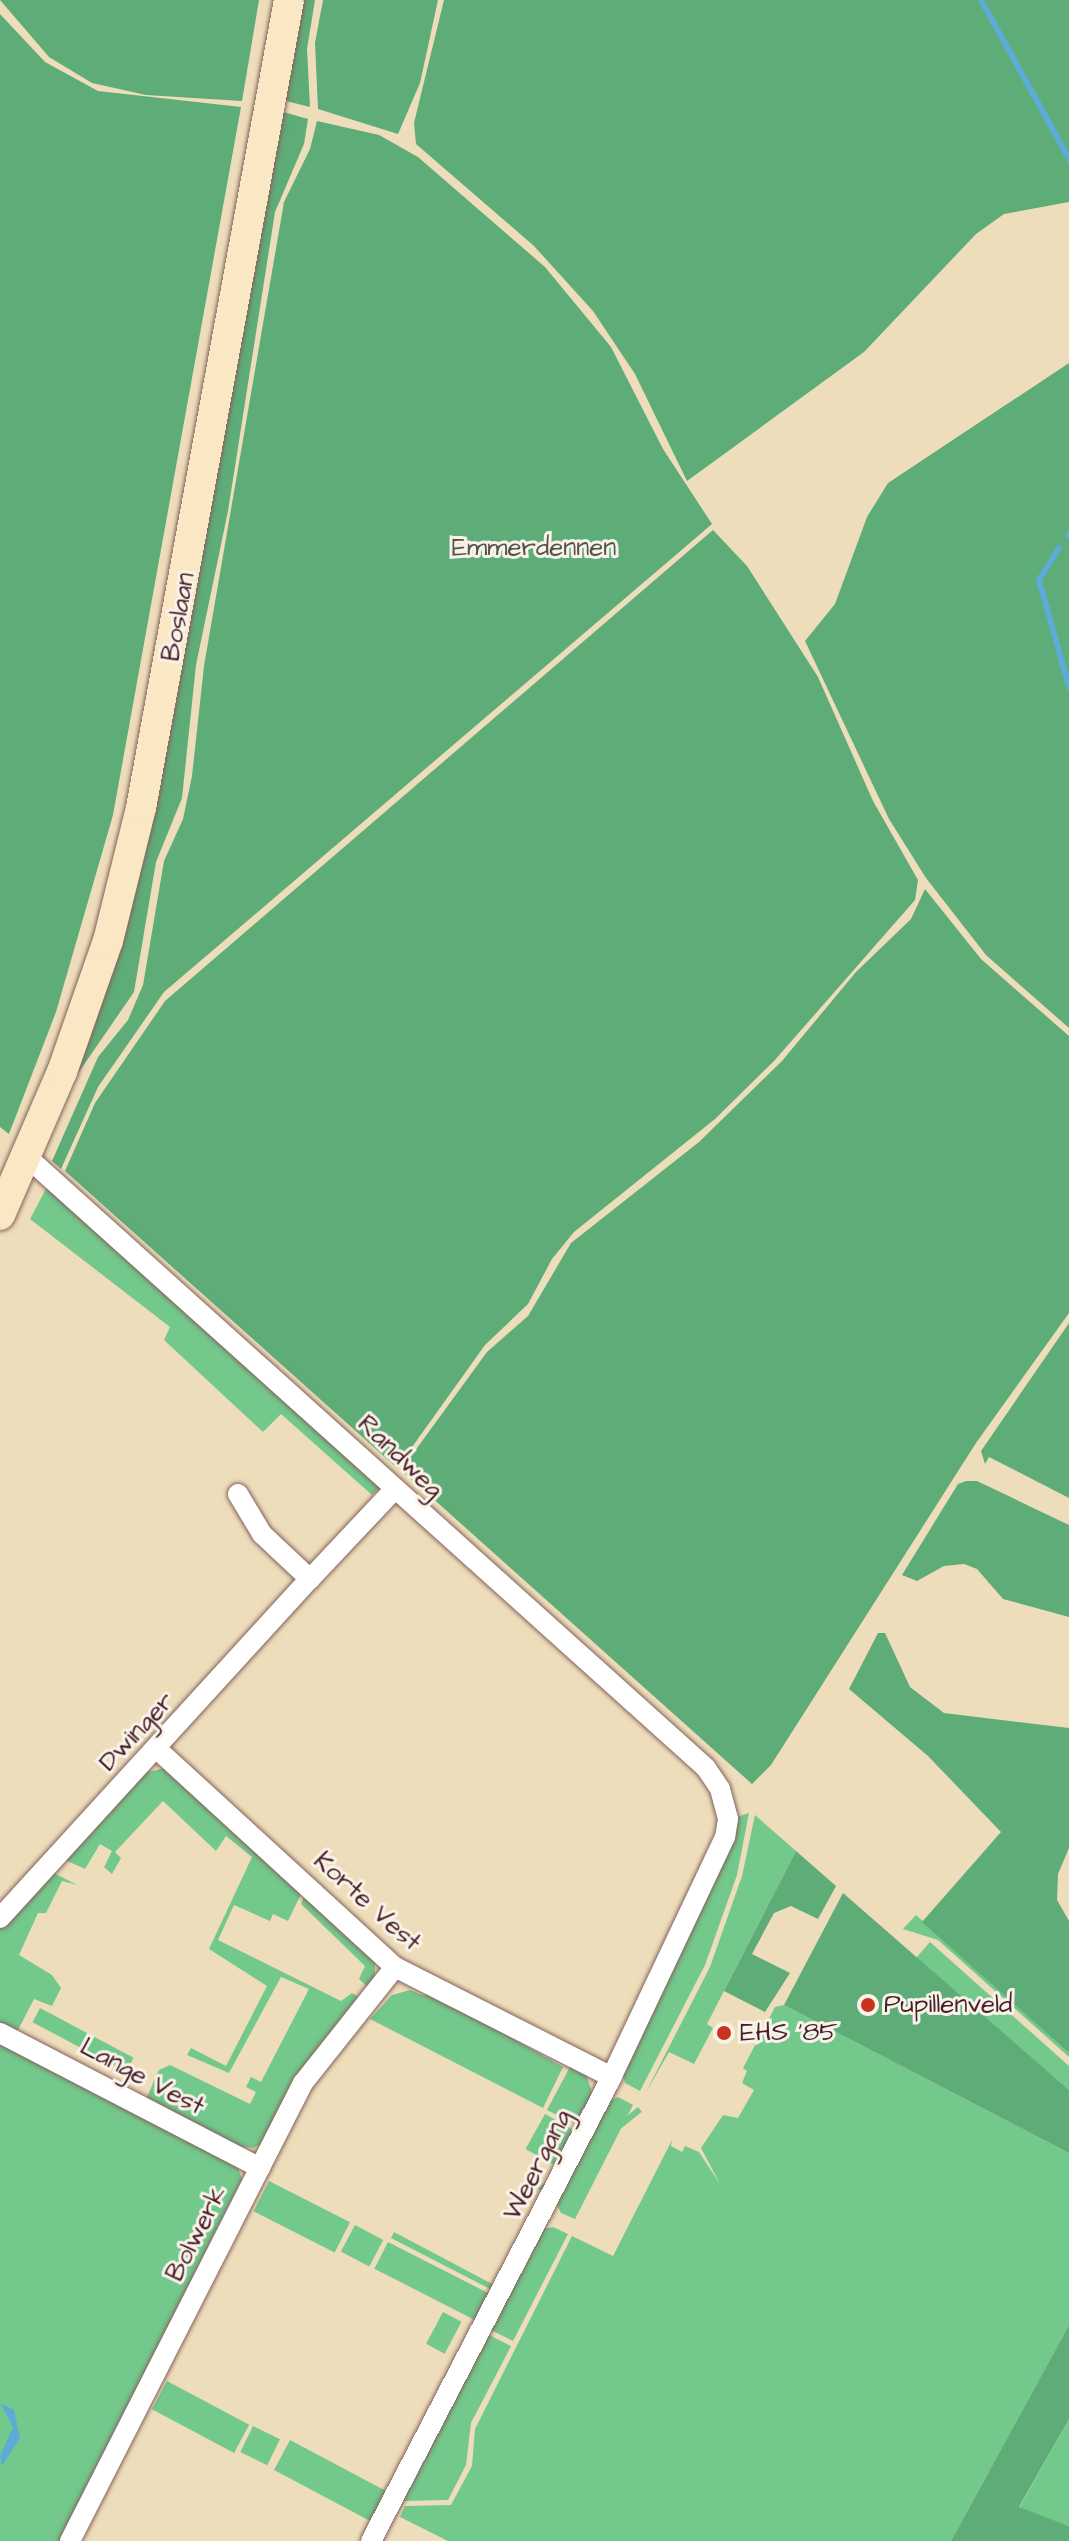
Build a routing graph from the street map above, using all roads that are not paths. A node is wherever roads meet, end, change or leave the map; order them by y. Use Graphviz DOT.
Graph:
graph roads {
  1 [pos="289,0"];
  2 [pos="27,1157"];
  3 [pos="0,1215"];
  4 [pos="394,1490"];
  5 [pos="238,1494"];
  6 [pos="310,1579"];
  7 [pos="158,1750"];
  8 [pos="724,1804"];
  9 [pos="0,1918"];
  10 [pos="395,1967"];
  11 [pos="0,2033"];
  12 [pos="612,2077"];
  13 [pos="260,2168"];
  14 [pos="70,2541"];
  15 [pos="371,2541"];
  1 -- 2 [label="main road, Boslaan"];
  2 -- 3 [label="main road, Boslaan"];
  2 -- 4 [label="street, Randweg"];
  4 -- 6 [label="street, Dwinger"];
  4 -- 8 [label="street, Randweg"];
  5 -- 6 [label="street"];
  6 -- 7 [label="street, Dwinger"];
  7 -- 9 [label="street, Dwinger"];
  7 -- 10 [label="street, Korte Vest"];
  8 -- 12 [label="street, Weergang"];
  10 -- 12 [label="street, Korte Vest"];
  10 -- 13 [label="street, Bolwerk"];
  11 -- 13 [label="street, Lange Vest"];
  12 -- 15 [label="street, Weergang"];
  13 -- 14 [label="street, Bolwerk"];
}
